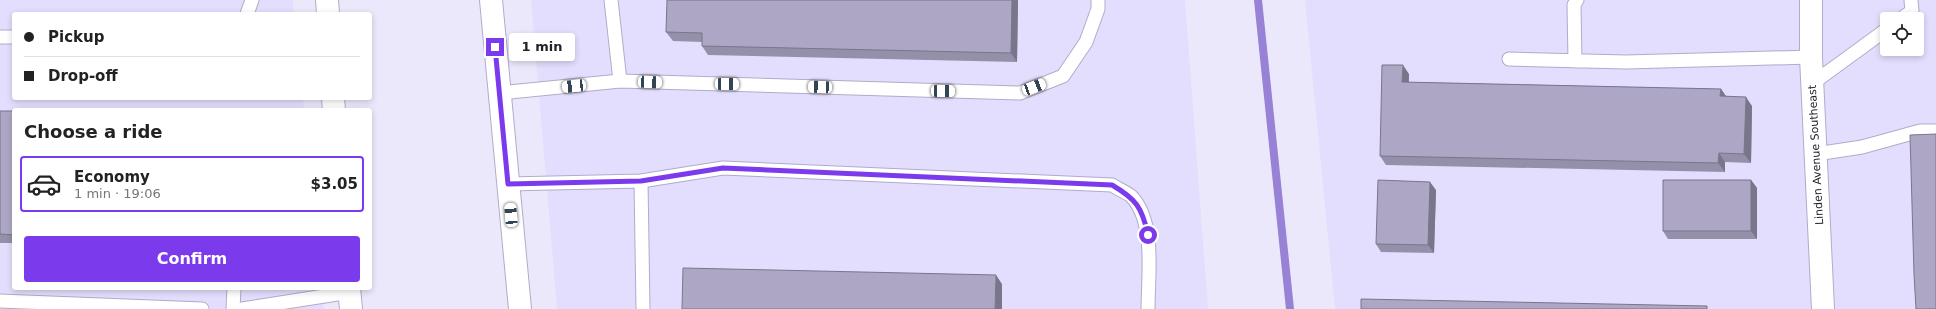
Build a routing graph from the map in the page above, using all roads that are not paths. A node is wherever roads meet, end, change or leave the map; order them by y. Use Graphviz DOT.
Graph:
graph roads {
  1 [pos="252,0"];
  2 [pos="327,0"];
  3 [pos="491,0"];
  4 [pos="611,0"];
  5 [pos="1098,0"];
  6 [pos="1577,0"];
  7 [pos="1811,0"];
  8 [pos="1912,0"];
  9 [pos="248,12"];
  10 [pos="328,12"];
  11 [pos="1911,12"];
  12 [pos="1880,34"];
  13 [pos="0,37"];
  14 [pos="12,37"];
  15 [pos="1811,58"];
  16 [pos="1509,59"];
  17 [pos="1575,61"];
  18 [pos="620,81"];
  19 [pos="1812,83"];
  20 [pos="499,93"];
  21 [pos="1936,131"];
  22 [pos="1816,154"];
  23 [pos="641,181"];
  24 [pos="508,184"];
  25 [pos="234,290"];
  26 [pos="350,296"];
  27 [pos="0,300"];
  28 [pos="158,308"];
  29 [pos="202,309"];
  30 [pos="233,309"];
  31 [pos="242,309"];
  32 [pos="246,309"];
  33 [pos="520,309"];
  34 [pos="643,309"];
  35 [pos="1148,309"];
  36 [pos="1823,309"];
  1 -- 9 [label="lane"];
  2 -- 10 [label="street"];
  3 -- 20 [label="street"];
  4 -- 18 [label="lane"];
  5 -- 18 [label="lane"];
  6 -- 17 [label="lane"];
  7 -- 15 [label="street, Linden Avenue Southeast"];
  8 -- 11 [label="lane"];
  12 -- 19 [label="lane"];
  13 -- 14 [label="lane"];
  15 -- 17 [label="lane"];
  15 -- 19 [label="street, Linden Avenue Southeast"];
  16 -- 17 [label="lane"];
  18 -- 20 [label="lane"];
  19 -- 22 [label="street, Linden Avenue Southeast"];
  20 -- 24 [label="street"];
  21 -- 22 [label="lane"];
  22 -- 36 [label="street, Linden Avenue Southeast"];
  23 -- 24 [label="lane"];
  23 -- 34 [label="lane"];
  23 -- 35 [label="lane"];
  24 -- 33 [label="street"];
  25 -- 30 [label="lane"];
  26 -- 32 [label="lane"];
  27 -- 28 [label="lane"];
  28 -- 29 [label="lane"];
  31 -- 32 [label="lane"];
}
